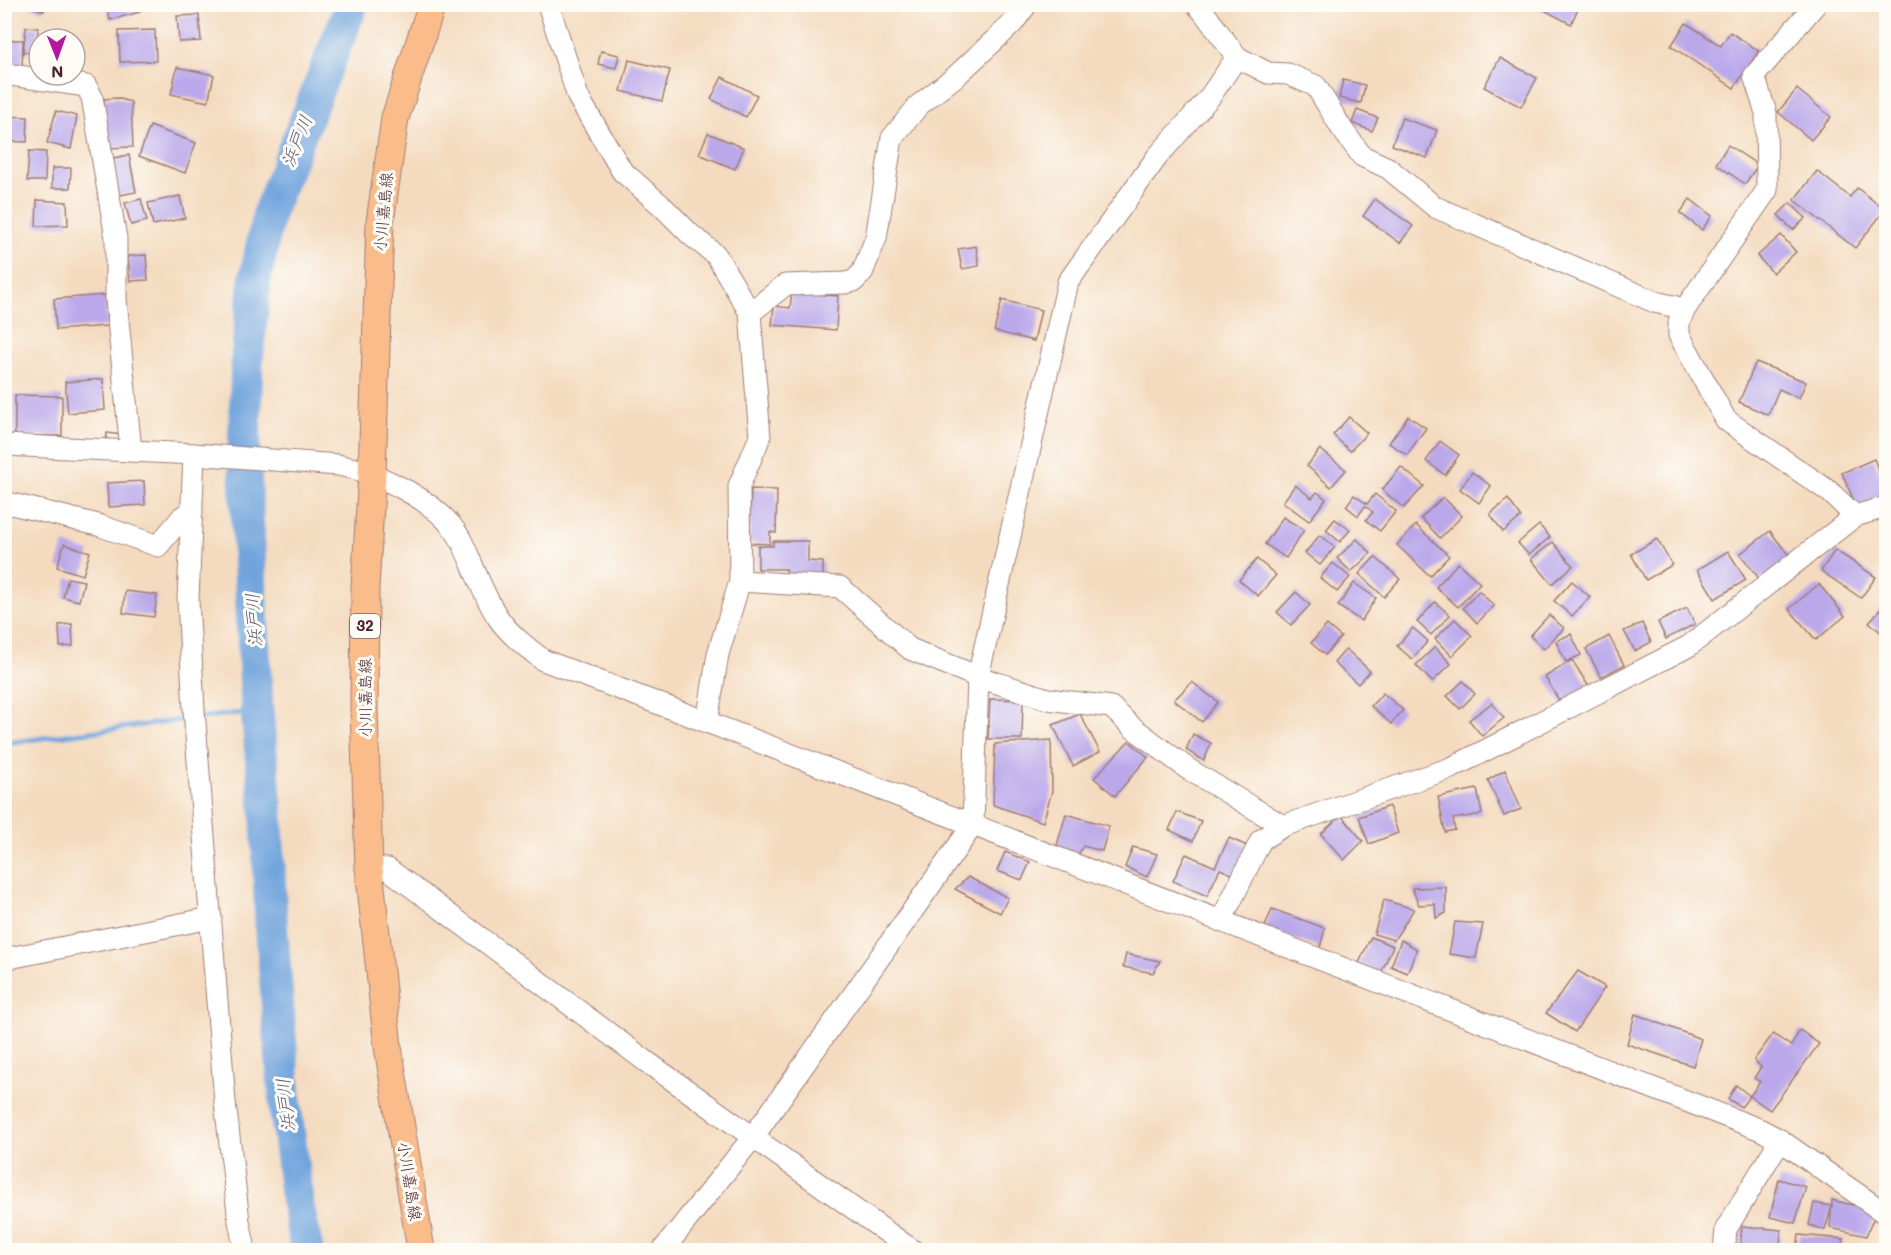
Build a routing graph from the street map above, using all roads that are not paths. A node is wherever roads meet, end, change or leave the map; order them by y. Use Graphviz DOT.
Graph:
graph roads {
  1 [pos="432,4"];
  2 [pos="548,4"];
  3 [pos="1027,4"];
  4 [pos="1196,4"];
  5 [pos="1816,4"];
  6 [pos="1237,57"];
  7 [pos="4,74"];
  8 [pos="1685,309"];
  9 [pos="750,313"];
  10 [pos="4,445"];
  11 [pos="131,451"];
  12 [pos="199,454"];
  13 [pos="372,474"];
  14 [pos="4,502"];
  15 [pos="192,512"];
  16 [pos="1885,513"];
  17 [pos="1855,516"];
  18 [pos="740,581"];
  19 [pos="978,677"];
  20 [pos="707,722"];
  21 [pos="973,825"];
  22 [pos="1283,826"];
  23 [pos="369,868"];
  24 [pos="211,918"];
  25 [pos="1221,921"];
  26 [pos="4,959"];
  27 [pos="753,1137"];
  28 [pos="1780,1140"];
  29 [pos="1887,1214"];
  30 [pos="245,1251"];
  31 [pos="421,1251"];
  32 [pos="663,1251"];
  33 [pos="912,1251"];
  34 [pos="1724,1251"];
  1 -- 13 [label="main road, 小川嘉島線 / 32"];
  2 -- 9 [label="street"];
  3 -- 9 [label="street"];
  4 -- 6 [label="street"];
  5 -- 8 [label="street"];
  6 -- 8 [label="street"];
  6 -- 19 [label="street"];
  7 -- 11 [label="street"];
  8 -- 17 [label="street"];
  9 -- 18 [label="street"];
  10 -- 11 [label="street"];
  11 -- 12 [label="street"];
  12 -- 13 [label="street"];
  12 -- 15 [label="street"];
  13 -- 20 [label="street"];
  13 -- 23 [label="main road, 小川嘉島線 / 32"];
  14 -- 15 [label="street"];
  15 -- 24 [label="street"];
  16 -- 17 [label="street"];
  17 -- 22 [label="street"];
  18 -- 19 [label="street"];
  18 -- 20 [label="street"];
  19 -- 21 [label="street"];
  19 -- 22 [label="street"];
  20 -- 21 [label="street"];
  21 -- 25 [label="street"];
  21 -- 27 [label="street"];
  22 -- 25 [label="street"];
  23 -- 27 [label="street"];
  23 -- 31 [label="main road, 小川嘉島線 / 32"];
  24 -- 26 [label="street"];
  24 -- 30 [label="street"];
  25 -- 28 [label="street"];
  27 -- 32 [label="street"];
  27 -- 33 [label="street"];
  28 -- 29 [label="street"];
  28 -- 34 [label="street"];
}
